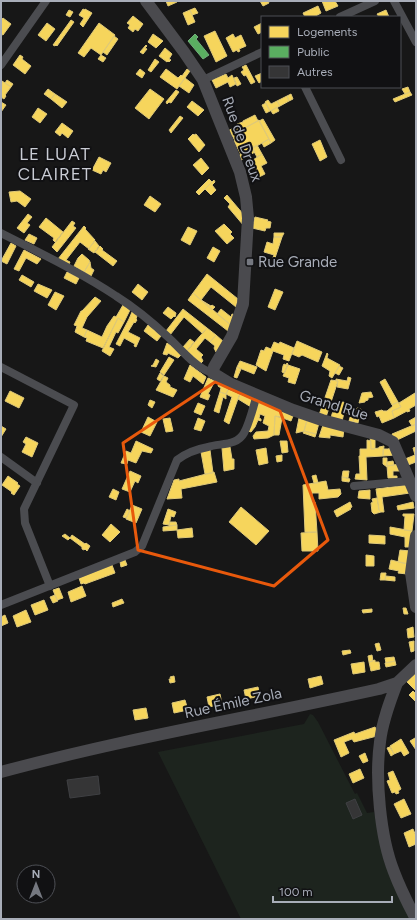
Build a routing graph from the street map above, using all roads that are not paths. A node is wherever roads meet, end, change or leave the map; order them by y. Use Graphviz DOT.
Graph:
graph roads {
  1 [pos="46,1"];
  2 [pos="146,1"];
  3 [pos="375,1"];
  4 [pos="394,1"];
  5 [pos="342,16"];
  6 [pos="416,42"];
  7 [pos="261,52"];
  8 [pos="1,65"];
  9 [pos="203,80"];
  10 [pos="305,88"];
  11 [pos="341,160"];
  12 [pos="1,233"];
  13 [pos="1,367"];
  14 [pos="213,373"];
  15 [pos="257,395"];
  16 [pos="1,457"];
  17 [pos="409,480"];
  18 [pos="37,483"];
  19 [pos="354,486"];
  20 [pos="416,496"];
  21 [pos="416,536"];
  22 [pos="50,586"];
  23 [pos="1,605"];
  24 [pos="416,607"];
  25 [pos="416,665"];
  26 [pos="397,683"];
  27 [pos="1,772"];
  28 [pos="416,919"];
  1 -- 8 [label="street"];
  2 -- 9 [label="street, Rue de Dreux"];
  3 -- 5 [label="street"];
  4 -- 6 [label="street"];
  7 -- 9 [label="street"];
  9 -- 14 [label="street, Rue de Dreux"];
  10 -- 11 [label="street"];
  12 -- 14 [label="street"];
  13 -- 18 [label="street"];
  14 -- 15 [label="street, Grand Rue"];
  15 -- 17 [label="street, Grand Rue"];
  15 -- 22 [label="street"];
  16 -- 18 [label="street"];
  17 -- 19 [label="street"];
  17 -- 20 [label="street, Grand Rue"];
  18 -- 22 [label="street"];
  21 -- 24 [label="street"];
  22 -- 23 [label="street"];
  25 -- 26 [label="street"];
  26 -- 27 [label="street, Rue Émile Zola"];
  26 -- 28 [label="street"];
}
